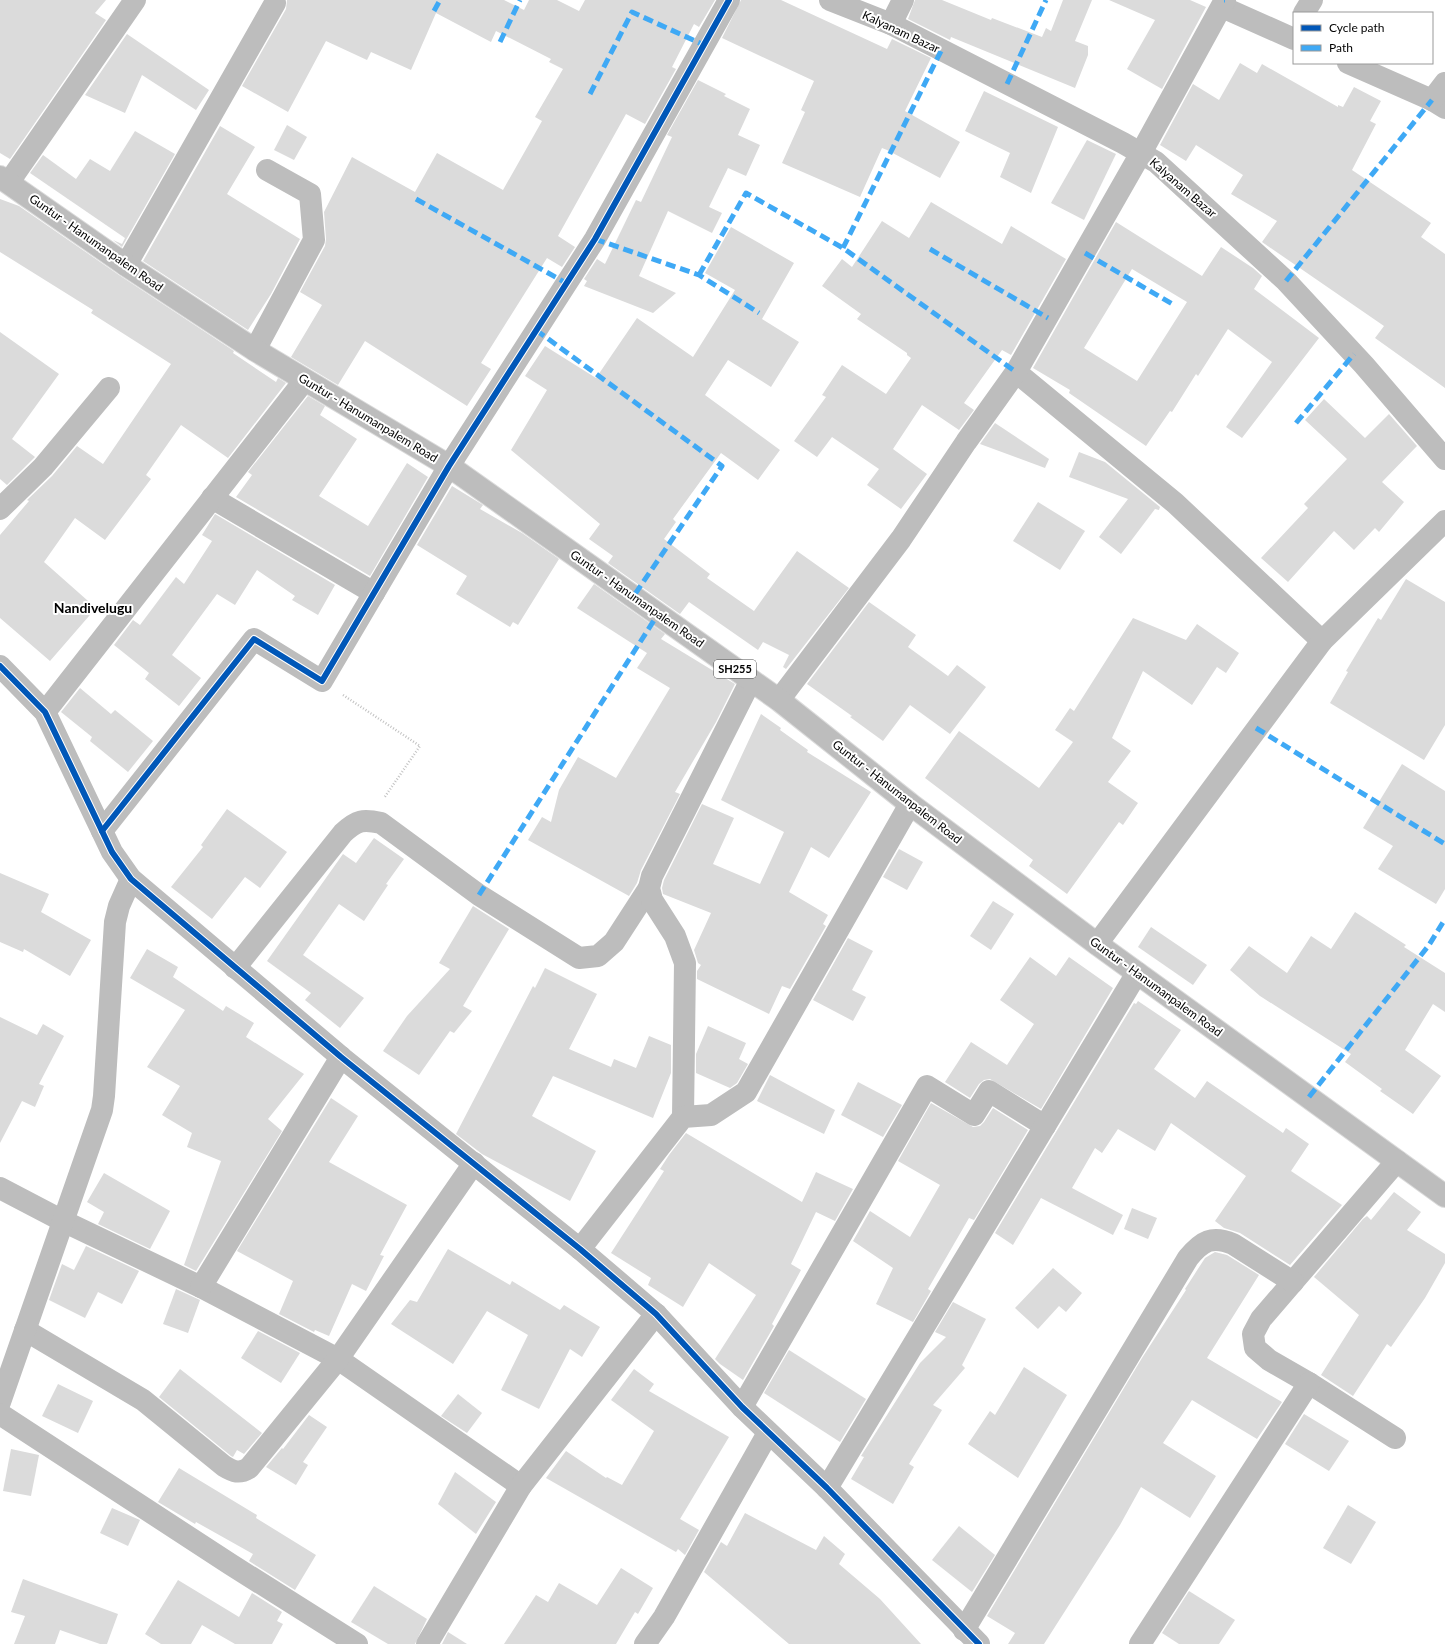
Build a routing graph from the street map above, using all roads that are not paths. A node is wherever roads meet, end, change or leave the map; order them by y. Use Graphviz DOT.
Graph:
graph roads {
  1 [pos="135,0"];
  2 [pos="729,0"];
  3 [pos="830,0"];
  4 [pos="903,0"];
  5 [pos="1312,0"];
  6 [pos="275,3"];
  7 [pos="1224,4"];
  8 [pos="1305,12"];
  9 [pos="890,24"];
  10 [pos="1293,35"];
  11 [pos="1351,64"];
  12 [pos="1441,97"];
  13 [pos="1141,153"];
  14 [pos="267,170"];
  15 [pos="4,179"];
  16 [pos="126,265"];
  17 [pos="255,350"];
  18 [pos="1016,372"];
  19 [pos="304,380"];
  20 [pos="109,388"];
  21 [pos="1445,459"];
  22 [pos="449,466"];
  23 [pos="212,498"];
  24 [pos="0,509"];
  25 [pos="1445,521"];
  26 [pos="374,593"];
  27 [pos="1322,641"];
  28 [pos="0,666"];
  29 [pos="751,680"];
  30 [pos="779,700"];
  31 [pos="45,712"];
  32 [pos="910,804"];
  33 [pos="102,831"];
  34 [pos="131,879"];
  35 [pos="649,888"];
  36 [pos="1097,944"];
  37 [pos="235,968"];
  38 [pos="1137,973"];
  39 [pos="341,1057"];
  40 [pos="683,1117"];
  41 [pos="1045,1126"];
  42 [pos="1398,1161"];
  43 [pos="474,1164"];
  44 [pos="0,1188"];
  45 [pos="1445,1196"];
  46 [pos="63,1221"];
  47 [pos="580,1249"];
  48 [pos="1293,1282"];
  49 [pos="201,1287"];
  50 [pos="656,1314"];
  51 [pos="25,1330"];
  52 [pos="338,1359"];
  53 [pos="1310,1383"];
  54 [pos="0,1402"];
  55 [pos="742,1407"];
  56 [pos="0,1414"];
  57 [pos="768,1433"];
  58 [pos="1395,1438"];
  59 [pos="521,1486"];
  60 [pos="826,1488"];
  61 [pos="972,1637"];
  62 [pos="357,1644"];
  63 [pos="427,1644"];
  64 [pos="645,1644"];
  65 [pos="1140,1644"];
  1 -- 15 [label="street"];
  2 -- 22 [label="street"];
  3 -- 9 [label="street, Kalyanam Bazar"];
  4 -- 9 [label="street"];
  5 -- 8 [label="street"];
  6 -- 16 [label="street"];
  7 -- 10 [label="street"];
  7 -- 13 [label="street"];
  9 -- 13 [label="street, Kalyanam Bazar"];
  11 -- 12 [label="street"];
  13 -- 18 [label="street"];
  13 -- 21 [label="street, Kalyanam Bazar"];
  14 -- 17 [label="street"];
  15 -- 16 [label="street, Guntur - Hanumanpalem Road / SH255"];
  16 -- 17 [label="street, Guntur - Hanumanpalem Road / SH255"];
  17 -- 19 [label="street, Guntur - Hanumanpalem Road / SH255"];
  18 -- 27 [label="street"];
  18 -- 30 [label="street"];
  19 -- 22 [label="street, Guntur - Hanumanpalem Road / SH255"];
  19 -- 23 [label="street"];
  20 -- 24 [label="street"];
  22 -- 26 [label="street"];
  22 -- 29 [label="street, Guntur - Hanumanpalem Road / SH255"];
  23 -- 26 [label="street"];
  23 -- 31 [label="street"];
  25 -- 27 [label="street"];
  26 -- 33 [label="street"];
  27 -- 36 [label="street"];
  28 -- 31 [label="street"];
  29 -- 30 [label="street, Guntur - Hanumanpalem Road / SH255"];
  29 -- 35 [label="street"];
  30 -- 32 [label="street, Guntur - Hanumanpalem Road / SH255"];
  31 -- 33 [label="street"];
  32 -- 36 [label="street, Guntur - Hanumanpalem Road / SH255"];
  32 -- 40 [label="street"];
  33 -- 34 [label="street"];
  34 -- 37 [label="street"];
  34 -- 46 [label="street"];
  35 -- 37 [label="street"];
  35 -- 40 [label="street"];
  36 -- 38 [label="street, Guntur - Hanumanpalem Road / SH255"];
  37 -- 39 [label="street"];
  38 -- 41 [label="street"];
  38 -- 42 [label="street, Guntur - Hanumanpalem Road / SH255"];
  39 -- 43 [label="street"];
  39 -- 49 [label="street"];
  40 -- 47 [label="street"];
  41 -- 55 [label="street"];
  41 -- 60 [label="street"];
  42 -- 45 [label="street, Guntur - Hanumanpalem Road / SH255"];
  42 -- 48 [label="street"];
  43 -- 47 [label="street"];
  43 -- 52 [label="street"];
  44 -- 46 [label="street"];
  46 -- 49 [label="street"];
  46 -- 51 [label="street"];
  47 -- 50 [label="street"];
  48 -- 53 [label="street"];
  48 -- 61 [label="street"];
  49 -- 52 [label="street"];
  50 -- 55 [label="street"];
  50 -- 59 [label="street"];
  51 -- 52 [label="street"];
  51 -- 54 [label="street"];
  52 -- 59 [label="street"];
  53 -- 58 [label="street"];
  53 -- 65 [label="street"];
  55 -- 57 [label="street"];
  56 -- 62 [label="street"];
  57 -- 60 [label="street"];
  57 -- 64 [label="street"];
  59 -- 63 [label="street"];
  60 -- 61 [label="street"];
}
